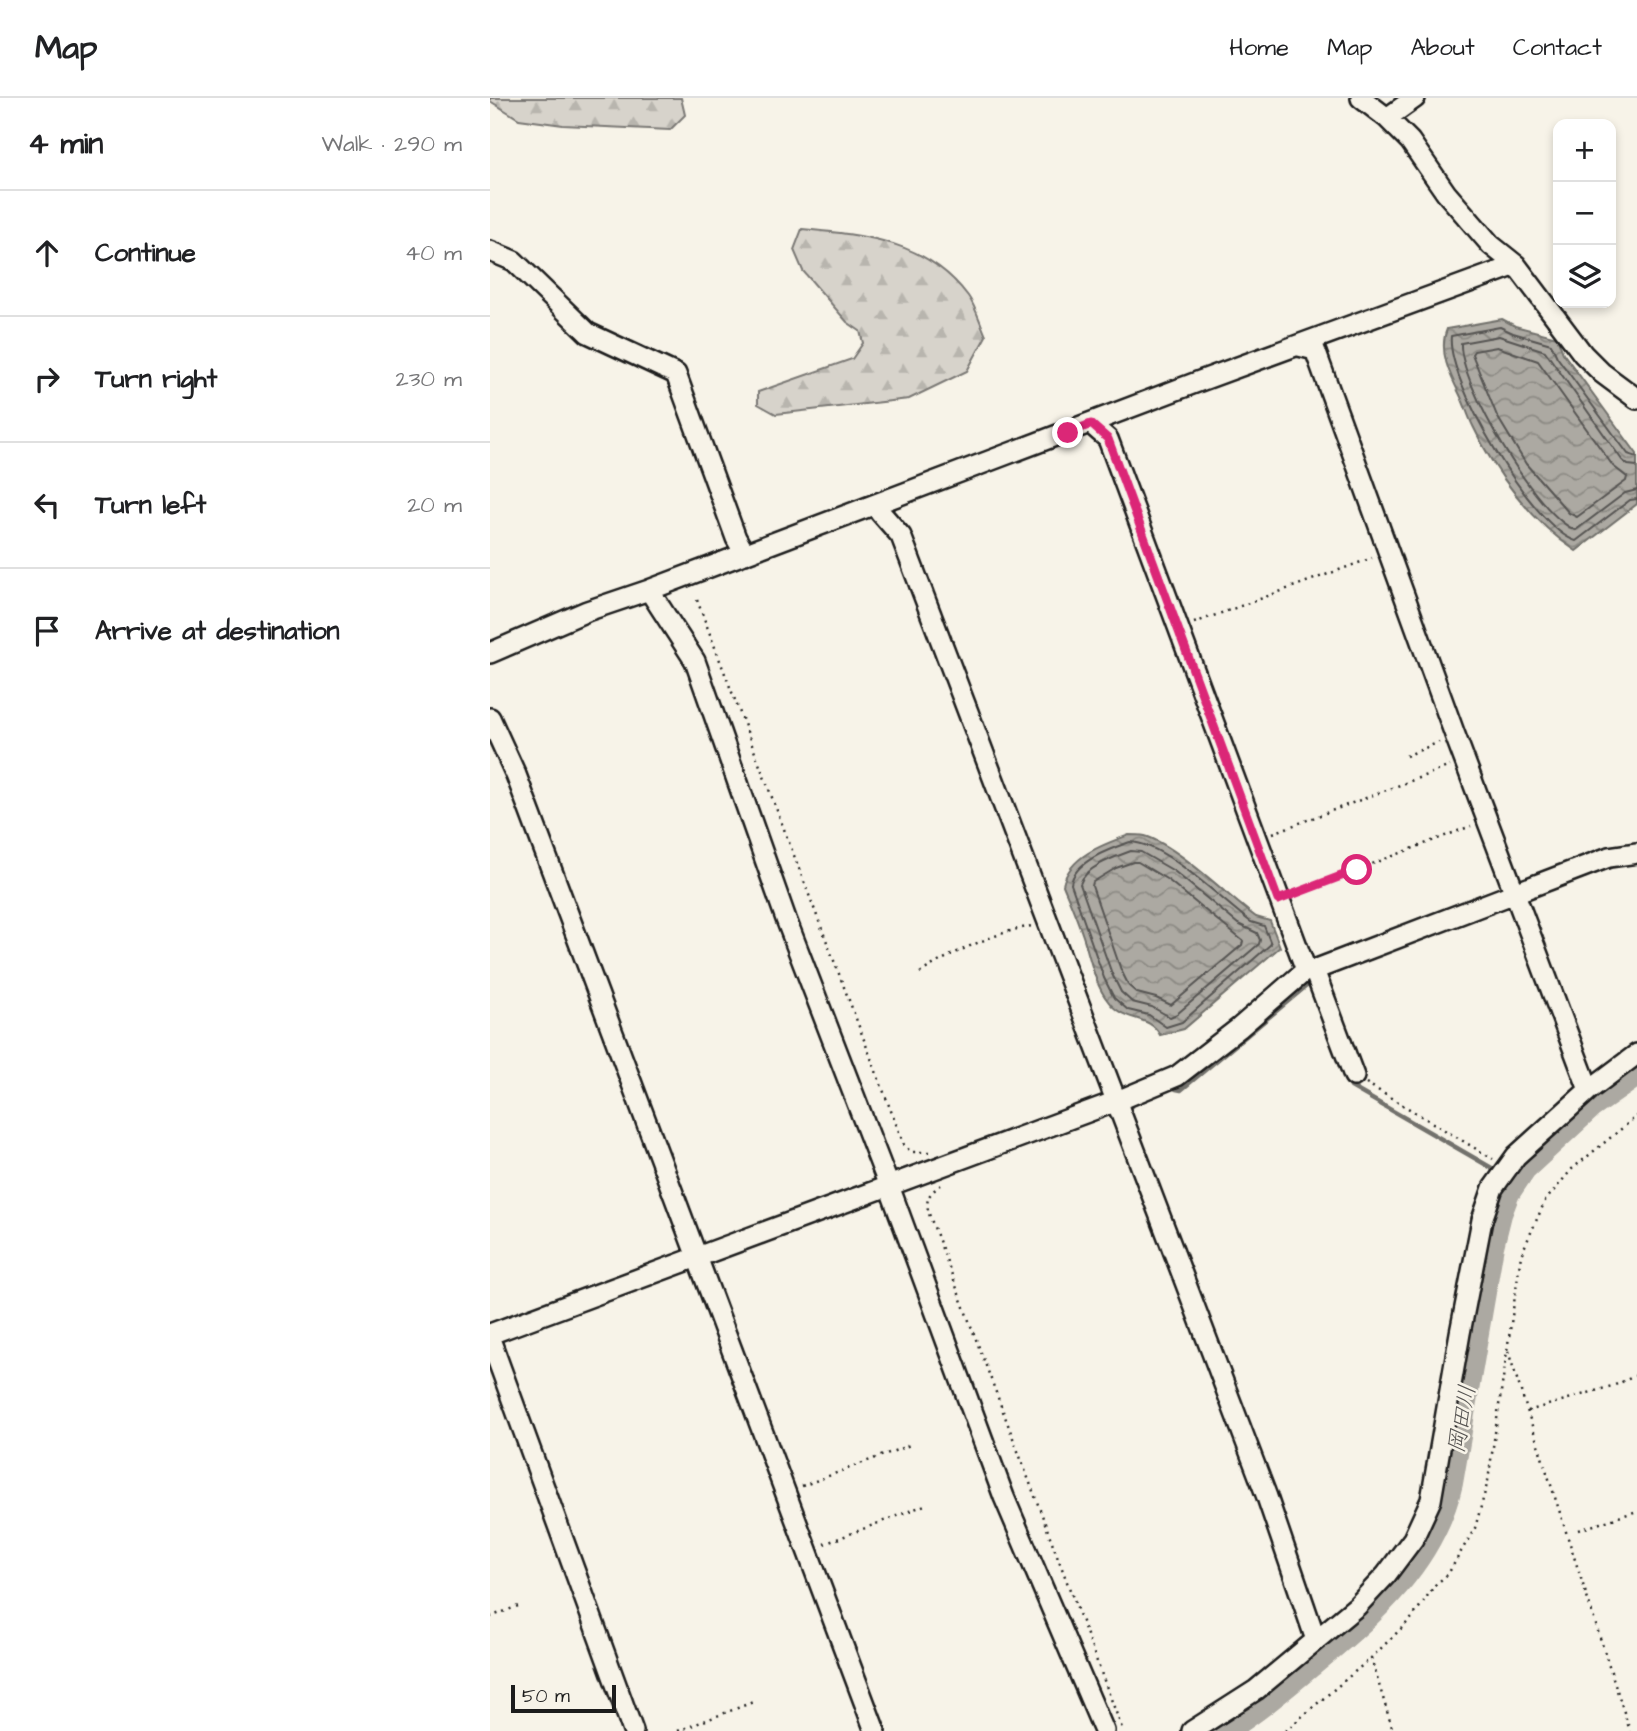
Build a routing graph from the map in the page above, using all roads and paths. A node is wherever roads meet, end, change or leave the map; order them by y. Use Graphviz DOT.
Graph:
graph roads {
  1 [pos="1361,98"];
  2 [pos="1415,98"];
  3 [pos="1387,118"];
  4 [pos="490,251"];
  5 [pos="1516,265"];
  6 [pos="1299,346"];
  7 [pos="1637,399"];
  8 [pos="1091,424"];
  9 [pos="877,504"];
  10 [pos="1388,552"];
  11 [pos="745,554"];
  12 [pos="649,590"];
  13 [pos="1178,629"];
  14 [pos="490,653"];
  15 [pos="490,718"];
  16 [pos="1455,735"];
  17 [pos="1406,756"];
  18 [pos="1465,761"];
  19 [pos="1487,820"];
  20 [pos="1257,839"];
  21 [pos="1637,852"];
  22 [pos="1515,894"];
  23 [pos="1278,900"];
  24 [pos="1049,924"];
  25 [pos="1310,970"];
  26 [pos="920,973"];
  27 [pos="1637,1054"];
  28 [pos="1354,1076"];
  29 [pos="1589,1090"];
  30 [pos="1117,1101"];
  31 [pos="1637,1116"];
  32 [pos="1508,1167"];
  33 [pos="889,1185"];
  34 [pos="698,1255"];
  35 [pos="490,1336"];
  36 [pos="1508,1349"];
  37 [pos="1637,1375"];
  38 [pos="1528,1411"];
  39 [pos="910,1445"];
  40 [pos="785,1492"];
  41 [pos="925,1505"];
  42 [pos="1637,1511"];
  43 [pos="1579,1530"];
  44 [pos="807,1550"];
  45 [pos="521,1605"];
  46 [pos="490,1616"];
  47 [pos="1316,1640"];
  48 [pos="1371,1658"];
  49 [pos="753,1702"];
  50 [pos="634,1731"];
  51 [pos="678,1731"];
  52 [pos="875,1731"];
  53 [pos="1104,1731"];
  54 [pos="1192,1731"];
  55 [pos="1284,1731"];
  56 [pos="1393,1731"];
  57 [pos="1630,1731"];
  1 -- 3 [label="street"];
  2 -- 3 [label="street"];
  3 -- 5 [label="street"];
  4 -- 11 [label="street"];
  5 -- 6 [label="street"];
  5 -- 7 [label="street"];
  6 -- 8 [label="street"];
  6 -- 10 [label="street"];
  8 -- 9 [label="street"];
  8 -- 13 [label="street"];
  9 -- 11 [label="street"];
  9 -- 24 [label="street"];
  10 -- 13 [label="path"];
  10 -- 16 [label="street"];
  11 -- 12 [label="street"];
  12 -- 14 [label="street"];
  12 -- 33 [label="street"];
  13 -- 20 [label="street"];
  15 -- 34 [label="street"];
  16 -- 17 [label="path"];
  16 -- 18 [label="street"];
  18 -- 19 [label="street"];
  18 -- 20 [label="path"];
  19 -- 22 [label="street"];
  19 -- 23 [label="path"];
  20 -- 23 [label="street"];
  21 -- 22 [label="street"];
  22 -- 25 [label="street"];
  22 -- 29 [label="street"];
  23 -- 25 [label="street"];
  24 -- 26 [label="path"];
  24 -- 30 [label="street"];
  25 -- 28 [label="street"];
  25 -- 30 [label="street"];
  27 -- 29 [label="street"];
  28 -- 32 [label="path"];
  29 -- 32 [label="street"];
  30 -- 33 [label="street"];
  30 -- 47 [label="street"];
  31 -- 36 [label="path"];
  32 -- 47 [label="street"];
  33 -- 34 [label="street"];
  33 -- 53 [label="street"];
  34 -- 35 [label="street"];
  34 -- 40 [label="street"];
  35 -- 50 [label="street"];
  36 -- 38 [label="path"];
  36 -- 48 [label="path"];
  37 -- 38 [label="path"];
  38 -- 57 [label="path"];
  39 -- 40 [label="path"];
  40 -- 44 [label="street"];
  41 -- 44 [label="path"];
  42 -- 43 [label="path"];
  44 -- 52 [label="street"];
  45 -- 46 [label="path"];
  47 -- 54 [label="street"];
  48 -- 55 [label="path"];
  48 -- 56 [label="path"];
  49 -- 51 [label="path"];
}
